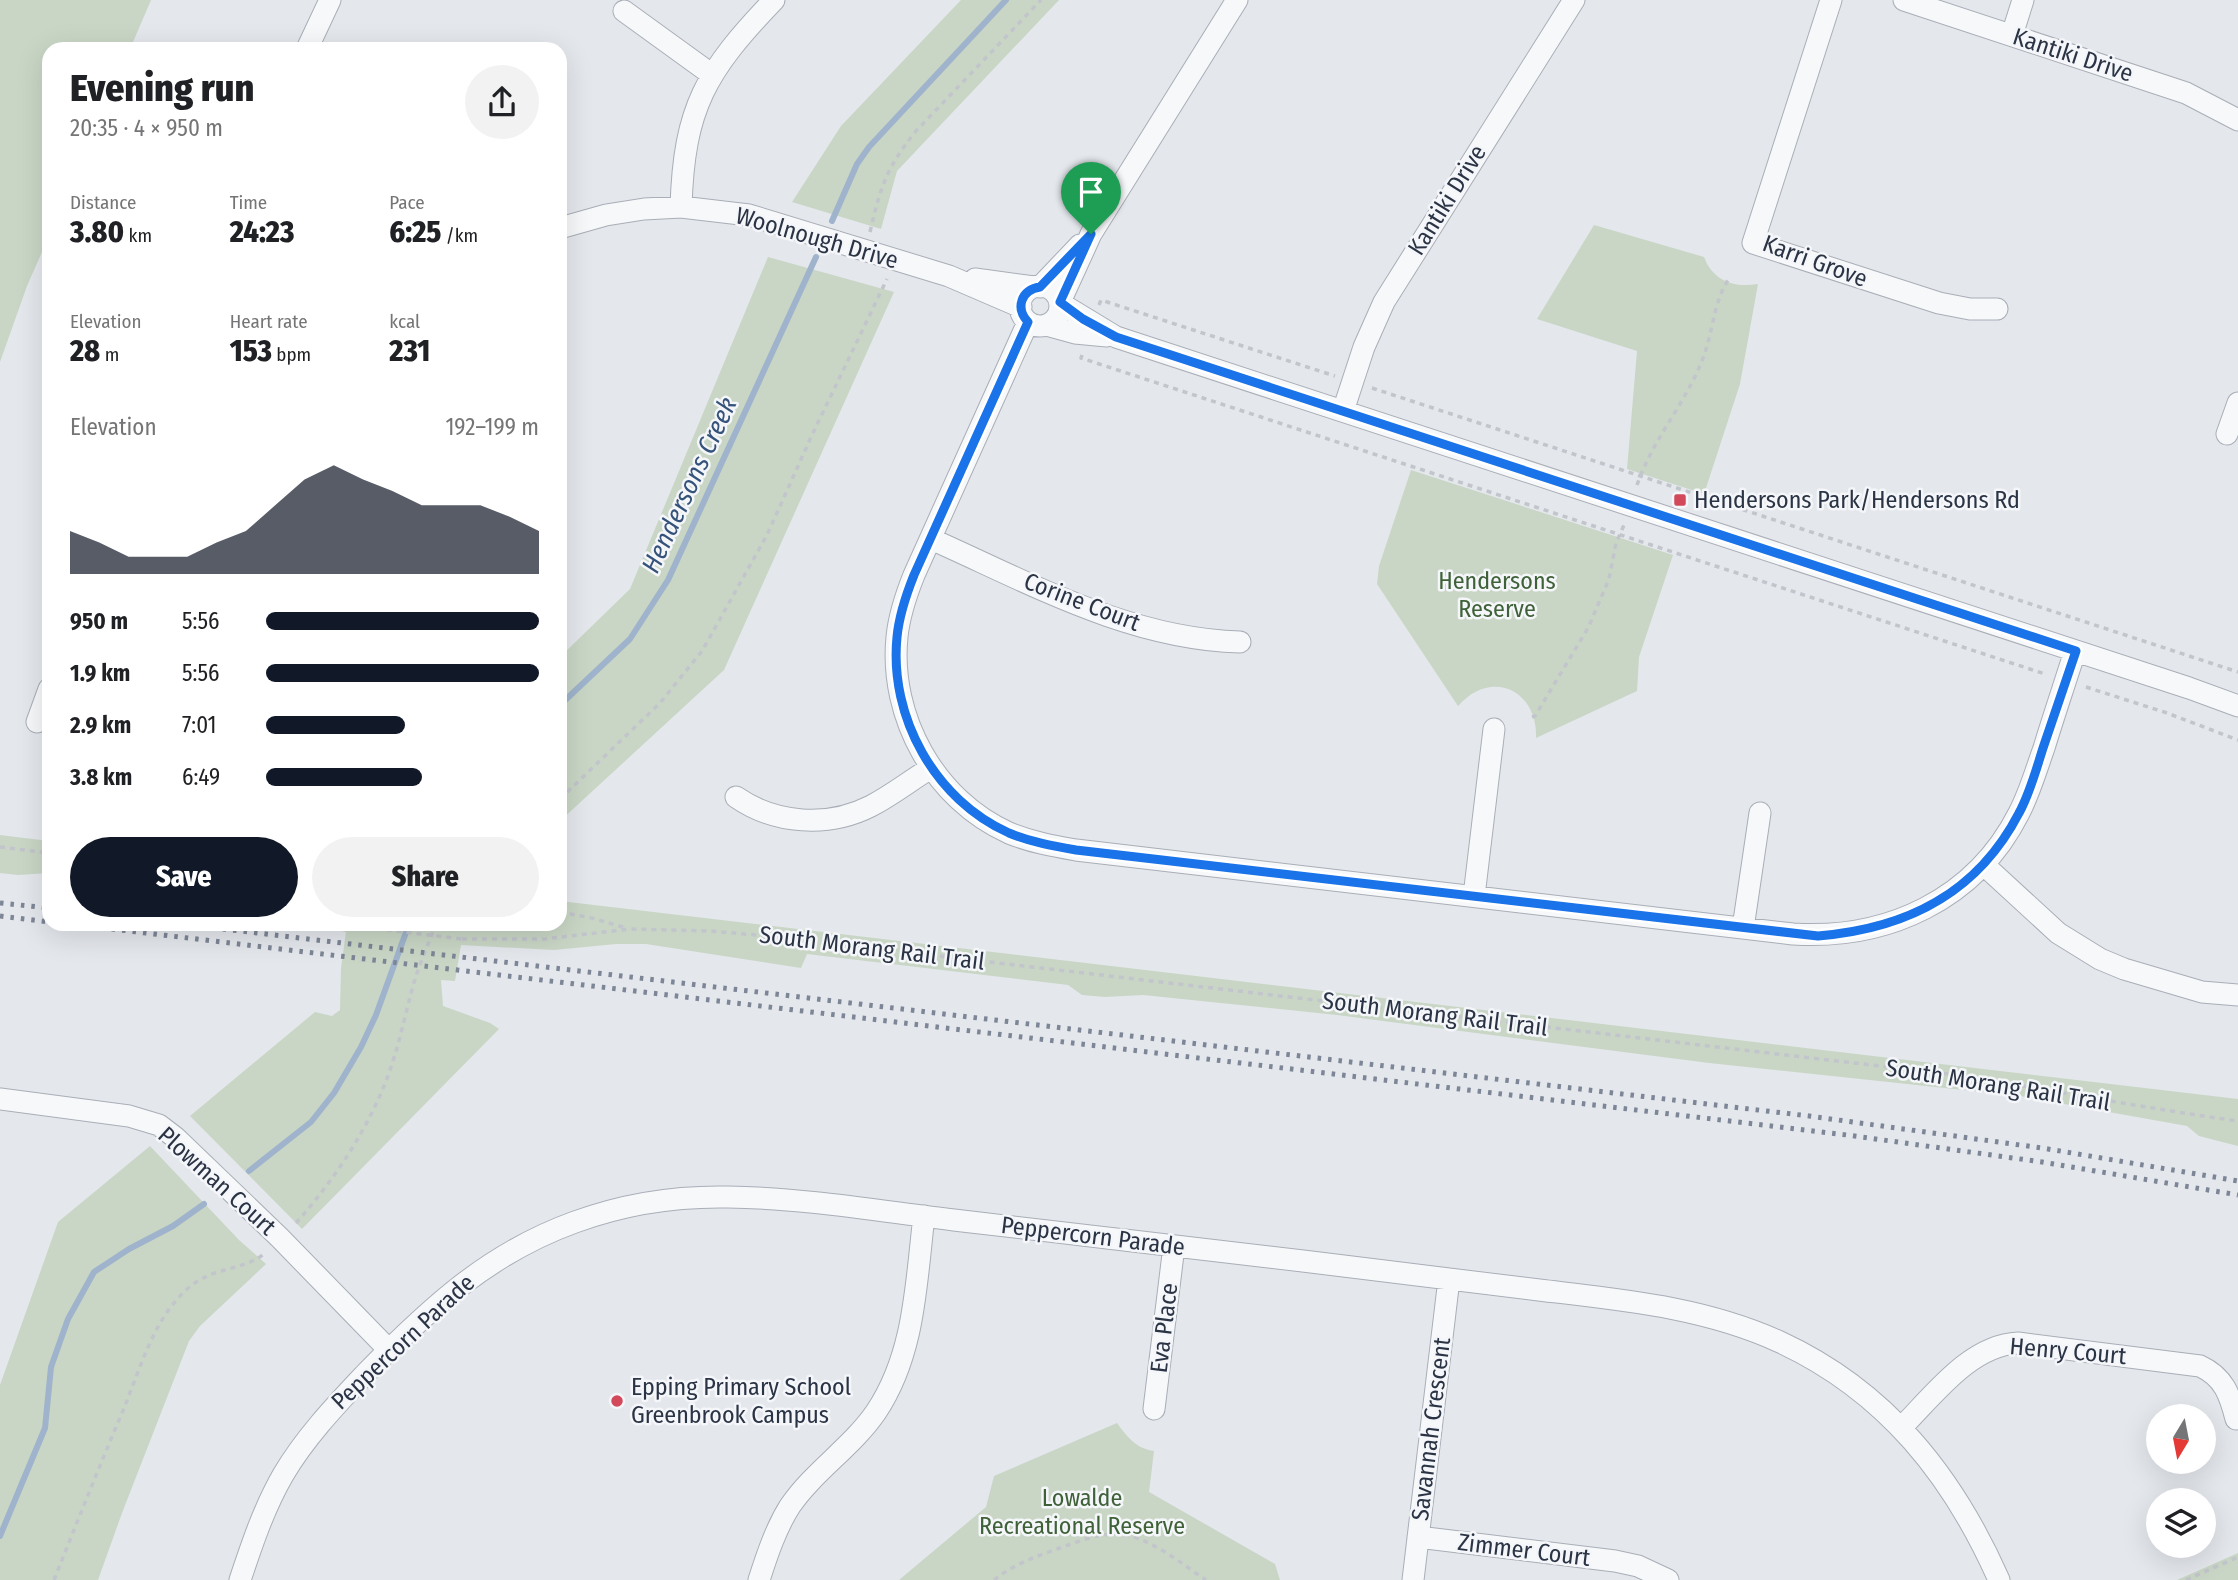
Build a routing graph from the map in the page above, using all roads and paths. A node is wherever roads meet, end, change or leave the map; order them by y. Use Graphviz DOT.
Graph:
graph roads {
  1 [pos="330,0"];
  2 [pos="774,0"];
  3 [pos="1041,0"];
  4 [pos="1237,0"];
  5 [pos="1574,0"];
  6 [pos="1830,0"];
  7 [pos="1904,0"];
  8 [pos="2023,0"];
  9 [pos="624,11"];
  10 [pos="2012,35"];
  11 [pos="310,42"];
  12 [pos="711,74"];
  13 [pos="2238,120"];
  14 [pos="681,207"];
  15 [pos="567,226"];
  16 [pos="869,233"];
  17 [pos="1091,234"];
  18 [pos="949,276"];
  19 [pos="885,285"];
  20 [pos="1037,287"];
  21 [pos="1060,302"];
  22 [pos="1997,309"];
  23 [pos="1032,318"];
  24 [pos="1116,337"];
  25 [pos="2238,403"];
  26 [pos="1343,411"];
  27 [pos="2227,434"];
  28 [pos="931,539"];
  29 [pos="1240,642"];
  30 [pos="2076,651"];
  31 [pos="2238,706"];
  32 [pos="42,708"];
  33 [pos="37,722"];
  34 [pos="1494,729"];
  35 [pos="931,768"];
  36 [pos="567,792"];
  37 [pos="736,797"];
  38 [pos="1760,813"];
  39 [pos="0,847"];
  40 [pos="42,852"];
  41 [pos="1984,865"];
  42 [pos="1474,896"];
  43 [pos="567,913"];
  44 [pos="1743,928"];
  45 [pos="630,929"];
  46 [pos="396,931"];
  47 [pos="433,931"];
  48 [pos="2238,995"];
  49 [pos="0,1099"];
  50 [pos="2238,1121"];
  51 [pos="924,1216"];
  52 [pos="280,1238"];
  53 [pos="1174,1246"];
  54 [pos="1449,1279"];
  55 [pos="389,1350"];
  56 [pos="1154,1409"];
  57 [pos="2236,1419"];
  58 [pos="1901,1428"];
  59 [pos="1418,1537"];
  60 [pos="2238,1557"];
  61 [pos="54,1580"];
  62 [pos="240,1580"];
  63 [pos="759,1580"];
  64 [pos="994,1580"];
  65 [pos="1206,1580"];
  66 [pos="1413,1580"];
  67 [pos="1668,1580"];
  68 [pos="1999,1580"];
  69 [pos="2186,1580"];
  1 -- 11 [label="street"];
  2 -- 12 [label="street"];
  3 -- 16 [label="path"];
  4 -- 17 [label="street"];
  5 -- 26 [label="street, Kantiki Drive"];
  6 -- 22 [label="street, Karri Grove"];
  7 -- 10 [label="street, Kantiki Drive"];
  8 -- 10 [label="street"];
  9 -- 12 [label="street"];
  10 -- 13 [label="street, Kantiki Drive"];
  12 -- 14 [label="street"];
  14 -- 15 [label="street, Woolnough Drive"];
  14 -- 18 [label="street, Woolnough Drive"];
  17 -- 20 [label="street"];
  17 -- 21 [label="street"];
  18 -- 20 [label="street, Woolnough Drive"];
  18 -- 23 [label="street, Woolnough Drive"];
  19 -- 36 [label="path"];
  20 -- 21 [label="street"];
  20 -- 23 [label="street"];
  21 -- 23 [label="street"];
  21 -- 24 [label="street"];
  23 -- 24 [label="street, Woolnough Drive"];
  23 -- 28 [label="street"];
  24 -- 26 [label="street"];
  25 -- 27 [label="street"];
  26 -- 30 [label="street"];
  28 -- 29 [label="street, Corine Court"];
  28 -- 35 [label="street"];
  30 -- 31 [label="street"];
  30 -- 41 [label="street"];
  32 -- 33 [label="street"];
  34 -- 42 [label="street"];
  35 -- 37 [label="street"];
  35 -- 42 [label="street"];
  38 -- 44 [label="street"];
  39 -- 40 [label="path"];
  41 -- 44 [label="street"];
  41 -- 48 [label="street"];
  42 -- 44 [label="street"];
  43 -- 45 [label="path, South Morang Rail Trail"];
  45 -- 46 [label="path, South Morang Rail Trail, bridge"];
  45 -- 50 [label="path, South Morang Rail Trail"];
  47 -- 52 [label="path"];
  49 -- 52 [label="street, Plowman Court"];
  51 -- 53 [label="street, Peppercorn Parade"];
  51 -- 55 [label="street, Peppercorn Parade"];
  51 -- 63 [label="street"];
  52 -- 55 [label="street, Plowman Court"];
  52 -- 61 [label="path"];
  53 -- 54 [label="street, Peppercorn Parade"];
  53 -- 56 [label="street, Eva Place"];
  54 -- 58 [label="street, Peppercorn Parade"];
  54 -- 59 [label="street, Savannah Crescent"];
  55 -- 62 [label="street, Peppercorn Parade"];
  57 -- 58 [label="street, Henry Court"];
  58 -- 68 [label="street, Peppercorn Parade"];
  59 -- 66 [label="street, Savannah Crescent"];
  59 -- 67 [label="street, Zimmer Court"];
  60 -- 69 [label="path"];
  64 -- 65 [label="path"];
}
